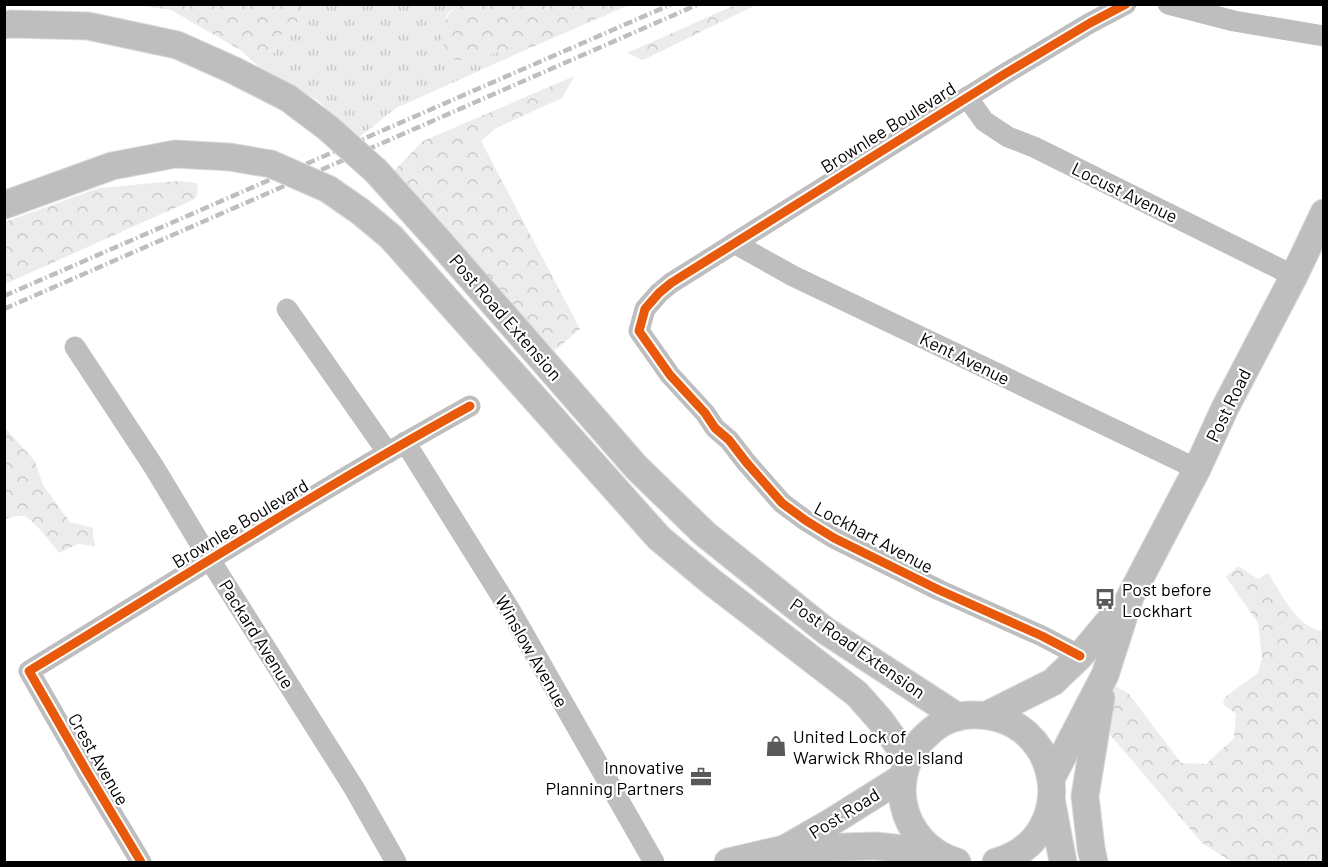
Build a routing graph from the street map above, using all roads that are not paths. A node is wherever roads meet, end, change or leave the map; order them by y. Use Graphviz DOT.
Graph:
graph roads {
  1 [pos="1126,4"];
  2 [pos="1173,6"];
  3 [pos="4,25"];
  4 [pos="1323,36"];
  5 [pos="967,97"];
  6 [pos="4,205"];
  7 [pos="1323,213"];
  8 [pos="1318,242"];
  9 [pos="734,243"];
  10 [pos="1294,276"];
  11 [pos="671,283"];
  12 [pos="287,309"];
  13 [pos="75,347"];
  14 [pos="470,406"];
  15 [pos="397,448"];
  16 [pos="1197,469"];
  17 [pos="210,560"];
  18 [pos="1130,597"];
  19 [pos="1080,656"];
  20 [pos="29,671"];
  21 [pos="1105,675"];
  22 [pos="987,715"];
  23 [pos="958,717"];
  24 [pos="905,768"];
  25 [pos="1052,790"];
  26 [pos="784,849"];
  27 [pos="945,857"];
  28 [pos="141,862"];
  29 [pos="396,862"];
  30 [pos="654,862"];
  31 [pos="728,862"];
  32 [pos="996,862"];
  33 [pos="1063,862"];
  34 [pos="1094,862"];
  1 -- 5 [label="street, Brownlee Boulevard"];
  2 -- 4 [label="street"];
  3 -- 23 [label="main road, Post Road Extension, bridge"];
  5 -- 9 [label="street, Brownlee Boulevard"];
  5 -- 10 [label="street, Locust Avenue"];
  6 -- 24 [label="main road, Post Road Extension, bridge"];
  7 -- 8 [label="main road, Post Road"];
  8 -- 10 [label="main road, Post Road"];
  9 -- 11 [label="street, Brownlee Boulevard"];
  9 -- 16 [label="street, Kent Avenue"];
  10 -- 16 [label="main road, Post Road"];
  11 -- 19 [label="street, Lockhart Avenue"];
  12 -- 15 [label="street, Winslow Avenue"];
  13 -- 17 [label="street, Packard Avenue"];
  14 -- 15 [label="street, Brownlee Boulevard"];
  15 -- 17 [label="street, Brownlee Boulevard"];
  15 -- 30 [label="street, Winslow Avenue"];
  16 -- 18 [label="main road, Post Road"];
  17 -- 20 [label="street, Brownlee Boulevard"];
  17 -- 29 [label="street, Packard Avenue"];
  18 -- 19 [label="main road"];
  18 -- 21 [label="main road"];
  19 -- 22 [label="main road"];
  20 -- 28 [label="street, Crest Avenue"];
  21 -- 25 [label="main road"];
  21 -- 34 [label="main road"];
  22 -- 23 [label="main road, Post Road"];
  22 -- 25 [label="main road, Post Road"];
  23 -- 24 [label="main road, Post Road"];
  24 -- 26 [label="main road, Post Road"];
  24 -- 27 [label="main road, Post Road"];
  25 -- 32 [label="main road"];
  25 -- 33 [label="main road, Post Road"];
  26 -- 27 [label="main road, Post Road"];
  26 -- 31 [label="main road, Post Road"];
}
